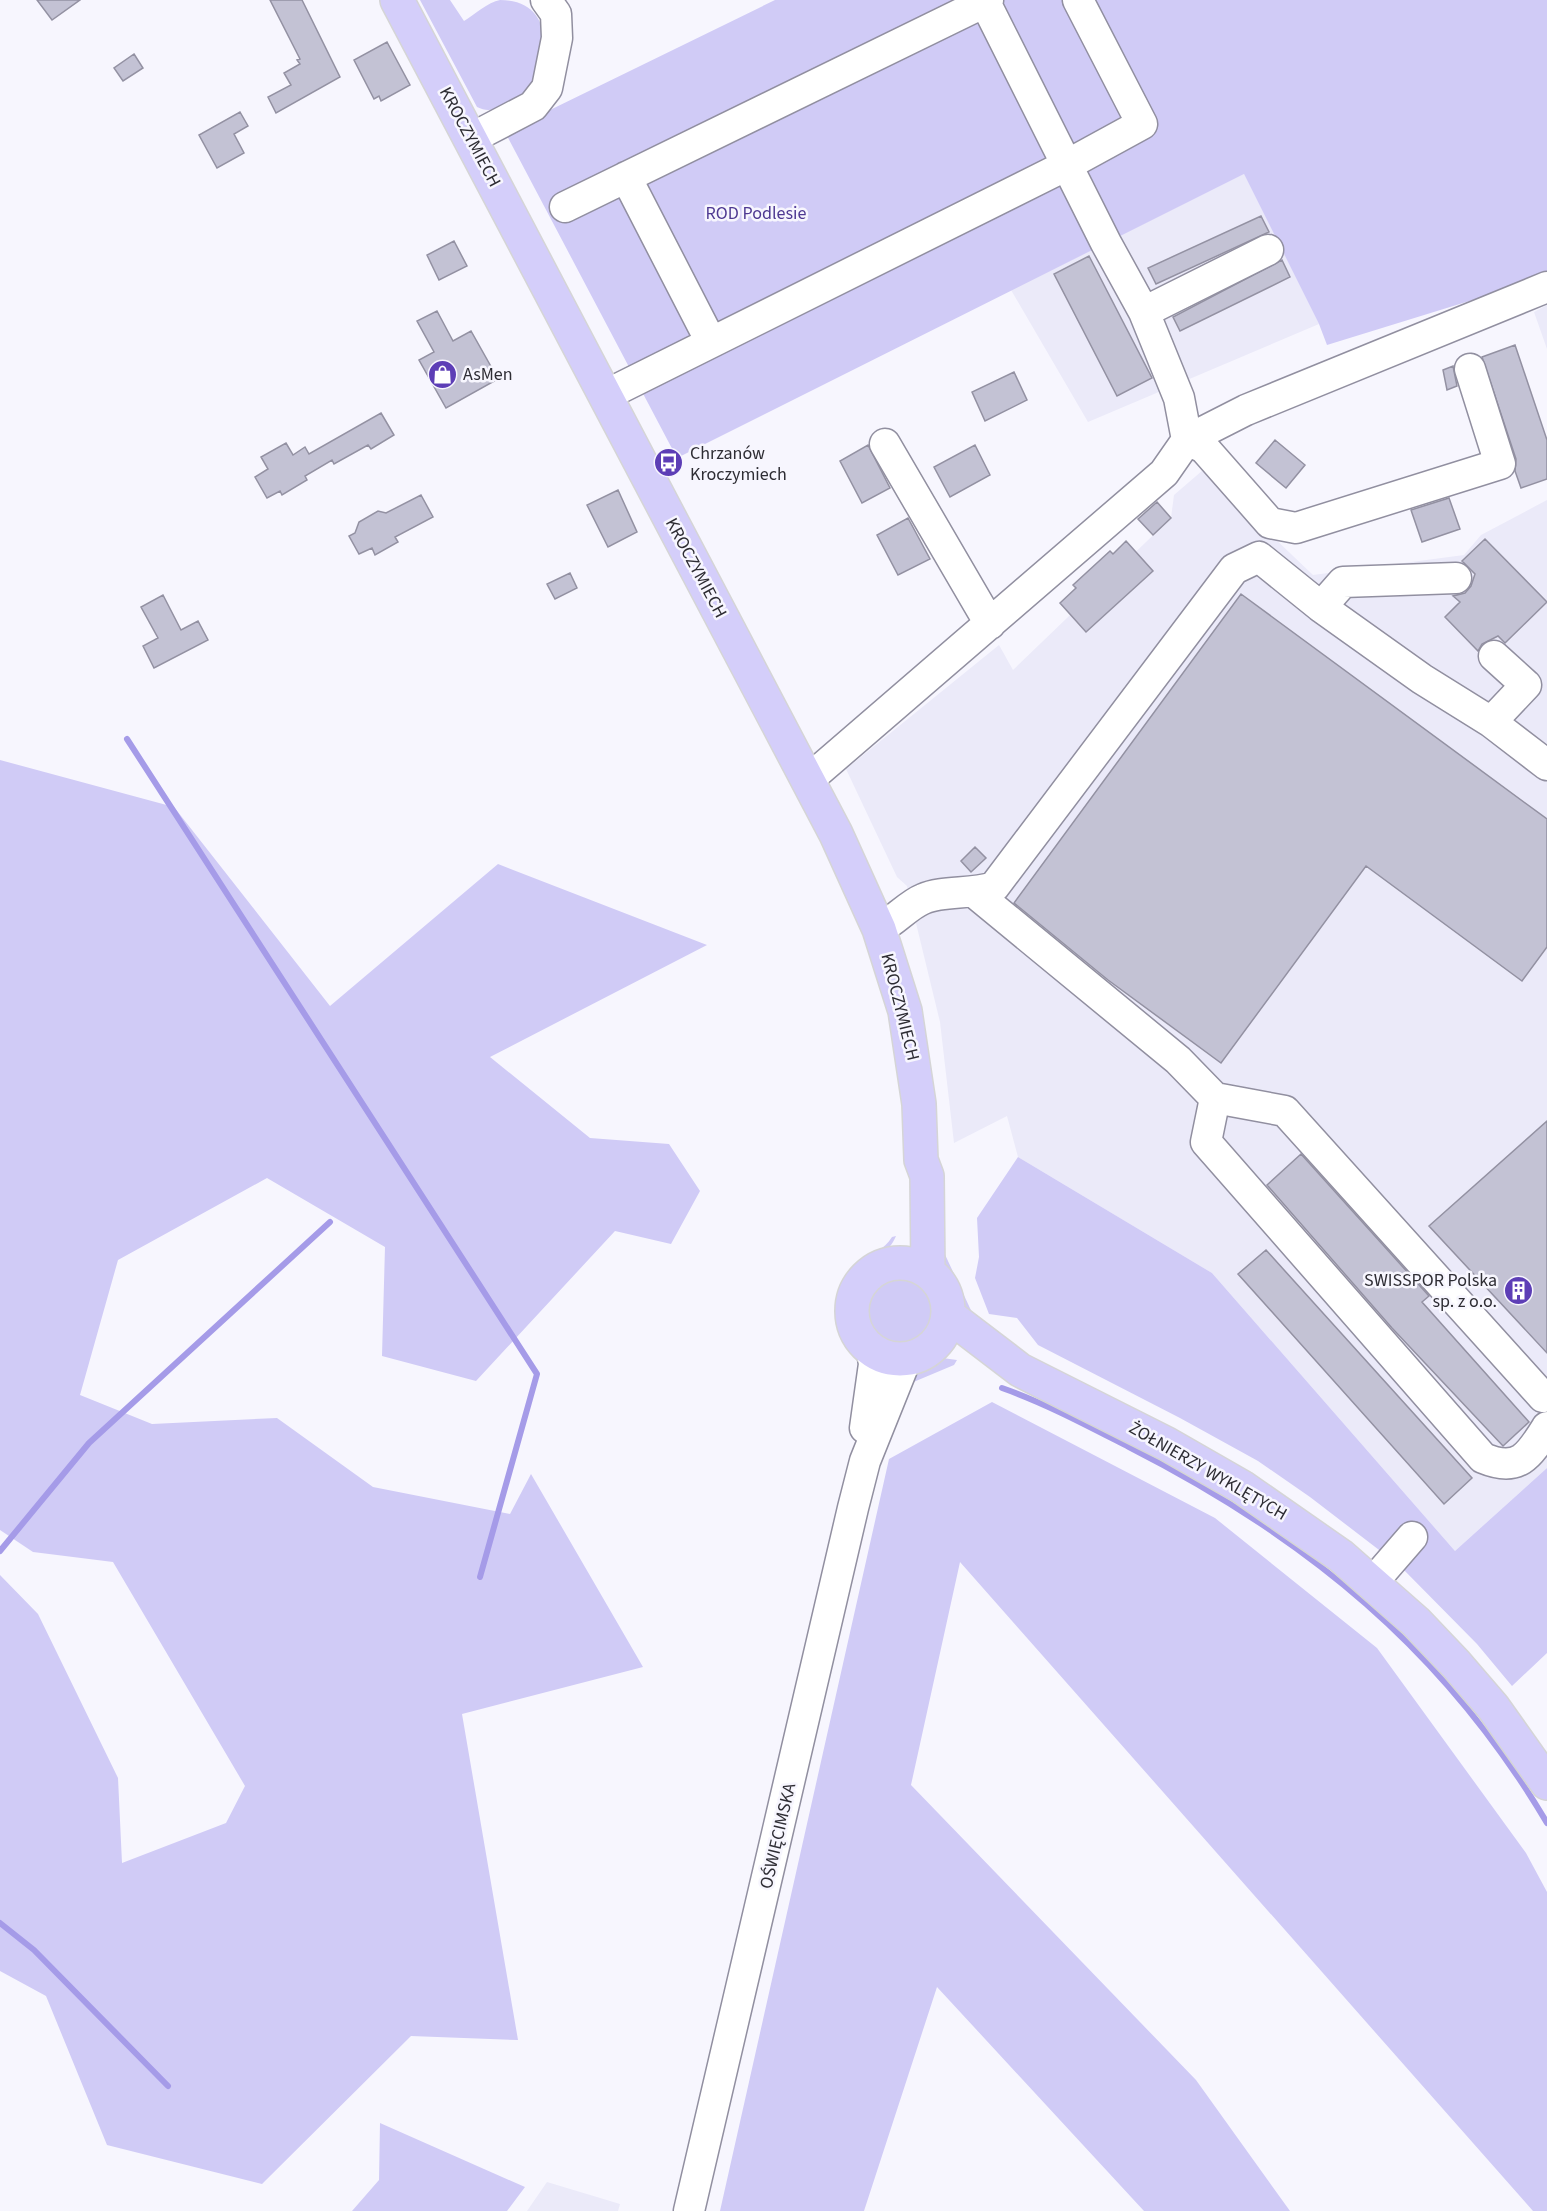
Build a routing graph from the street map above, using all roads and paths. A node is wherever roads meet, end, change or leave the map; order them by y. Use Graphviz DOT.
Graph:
graph roads {
  1 [pos="397,0"];
  2 [pos="546,0"];
  3 [pos="1078,0"];
  4 [pos="986,1"];
  5 [pos="470,139"];
  6 [pos="1066,165"];
  7 [pos="626,177"];
  8 [pos="564,207"];
  9 [pos="1268,250"];
  10 [pos="1547,287"];
  11 [pos="1144,312"];
  12 [pos="711,342"];
  13 [pos="1470,369"];
  14 [pos="620,388"];
  15 [pos="1187,440"];
  16 [pos="885,444"];
  17 [pos="1456,578"];
  18 [pos="1321,607"];
  19 [pos="990,624"];
  20 [pos="1494,656"];
  21 [pos="1491,722"];
  22 [pos="1547,765"];
  23 [pos="808,780"];
  24 [pos="975,893"];
  25 [pos="879,929"];
  26 [pos="1215,1098"];
  27 [pos="921,1160"];
  28 [pos="892,1264"];
  29 [pos="928,1272"];
  30 [pos="948,1316"];
  31 [pos="872,1351"];
  32 [pos="918,1354"];
  33 [pos="1020,1370"];
  34 [pos="1546,1404"];
  35 [pos="1547,1427"];
  36 [pos="865,1461"];
  37 [pos="1412,1537"];
  38 [pos="1373,1582"];
  39 [pos="1547,1783"];
  40 [pos="689,2211"];
  1 -- 5 [label="main road, KROCZYMIECH"];
  2 -- 5 [label="street"];
  3 -- 6 [label="street"];
  4 -- 6 [label="street"];
  4 -- 7 [label="street"];
  5 -- 23 [label="main road, KROCZYMIECH"];
  6 -- 11 [label="street"];
  6 -- 12 [label="street"];
  7 -- 8 [label="street"];
  7 -- 12 [label="street"];
  9 -- 11 [label="street"];
  10 -- 15 [label="street"];
  11 -- 15 [label="street"];
  12 -- 14 [label="street"];
  13 -- 15 [label="street"];
  15 -- 19 [label="street"];
  16 -- 19 [label="street"];
  17 -- 18 [label="street"];
  18 -- 21 [label="street"];
  18 -- 24 [label="street"];
  19 -- 23 [label="street"];
  20 -- 21 [label="street"];
  21 -- 22 [label="street"];
  23 -- 25 [label="main road, KROCZYMIECH"];
  24 -- 25 [label="street"];
  24 -- 26 [label="street"];
  25 -- 27 [label="main road, KROCZYMIECH"];
  26 -- 34 [label="street"];
  26 -- 35 [label="street"];
  27 -- 28 [label="main road, KROCZYMIECH"];
  27 -- 29 [label="main road, KROCZYMIECH"];
  28 -- 29 [label="main road"];
  28 -- 31 [label="main road"];
  29 -- 30 [label="main road"];
  30 -- 32 [label="main road"];
  30 -- 33 [label="main road, ŻOŁNIERZY WYKLĘTYCH"];
  31 -- 32 [label="main road"];
  31 -- 36 [label="street, OŚWIĘCIMSKA"];
  32 -- 33 [label="main road, ŻOŁNIERZY WYKLĘTYCH"];
  32 -- 36 [label="street, OŚWIĘCIMSKA"];
  33 -- 38 [label="main road, ŻOŁNIERZY WYKLĘTYCH"];
  36 -- 40 [label="street, OŚWIĘCIMSKA"];
  37 -- 38 [label="street"];
  38 -- 39 [label="main road, ŻOŁNIERZY WYKLĘTYCH"];
}
